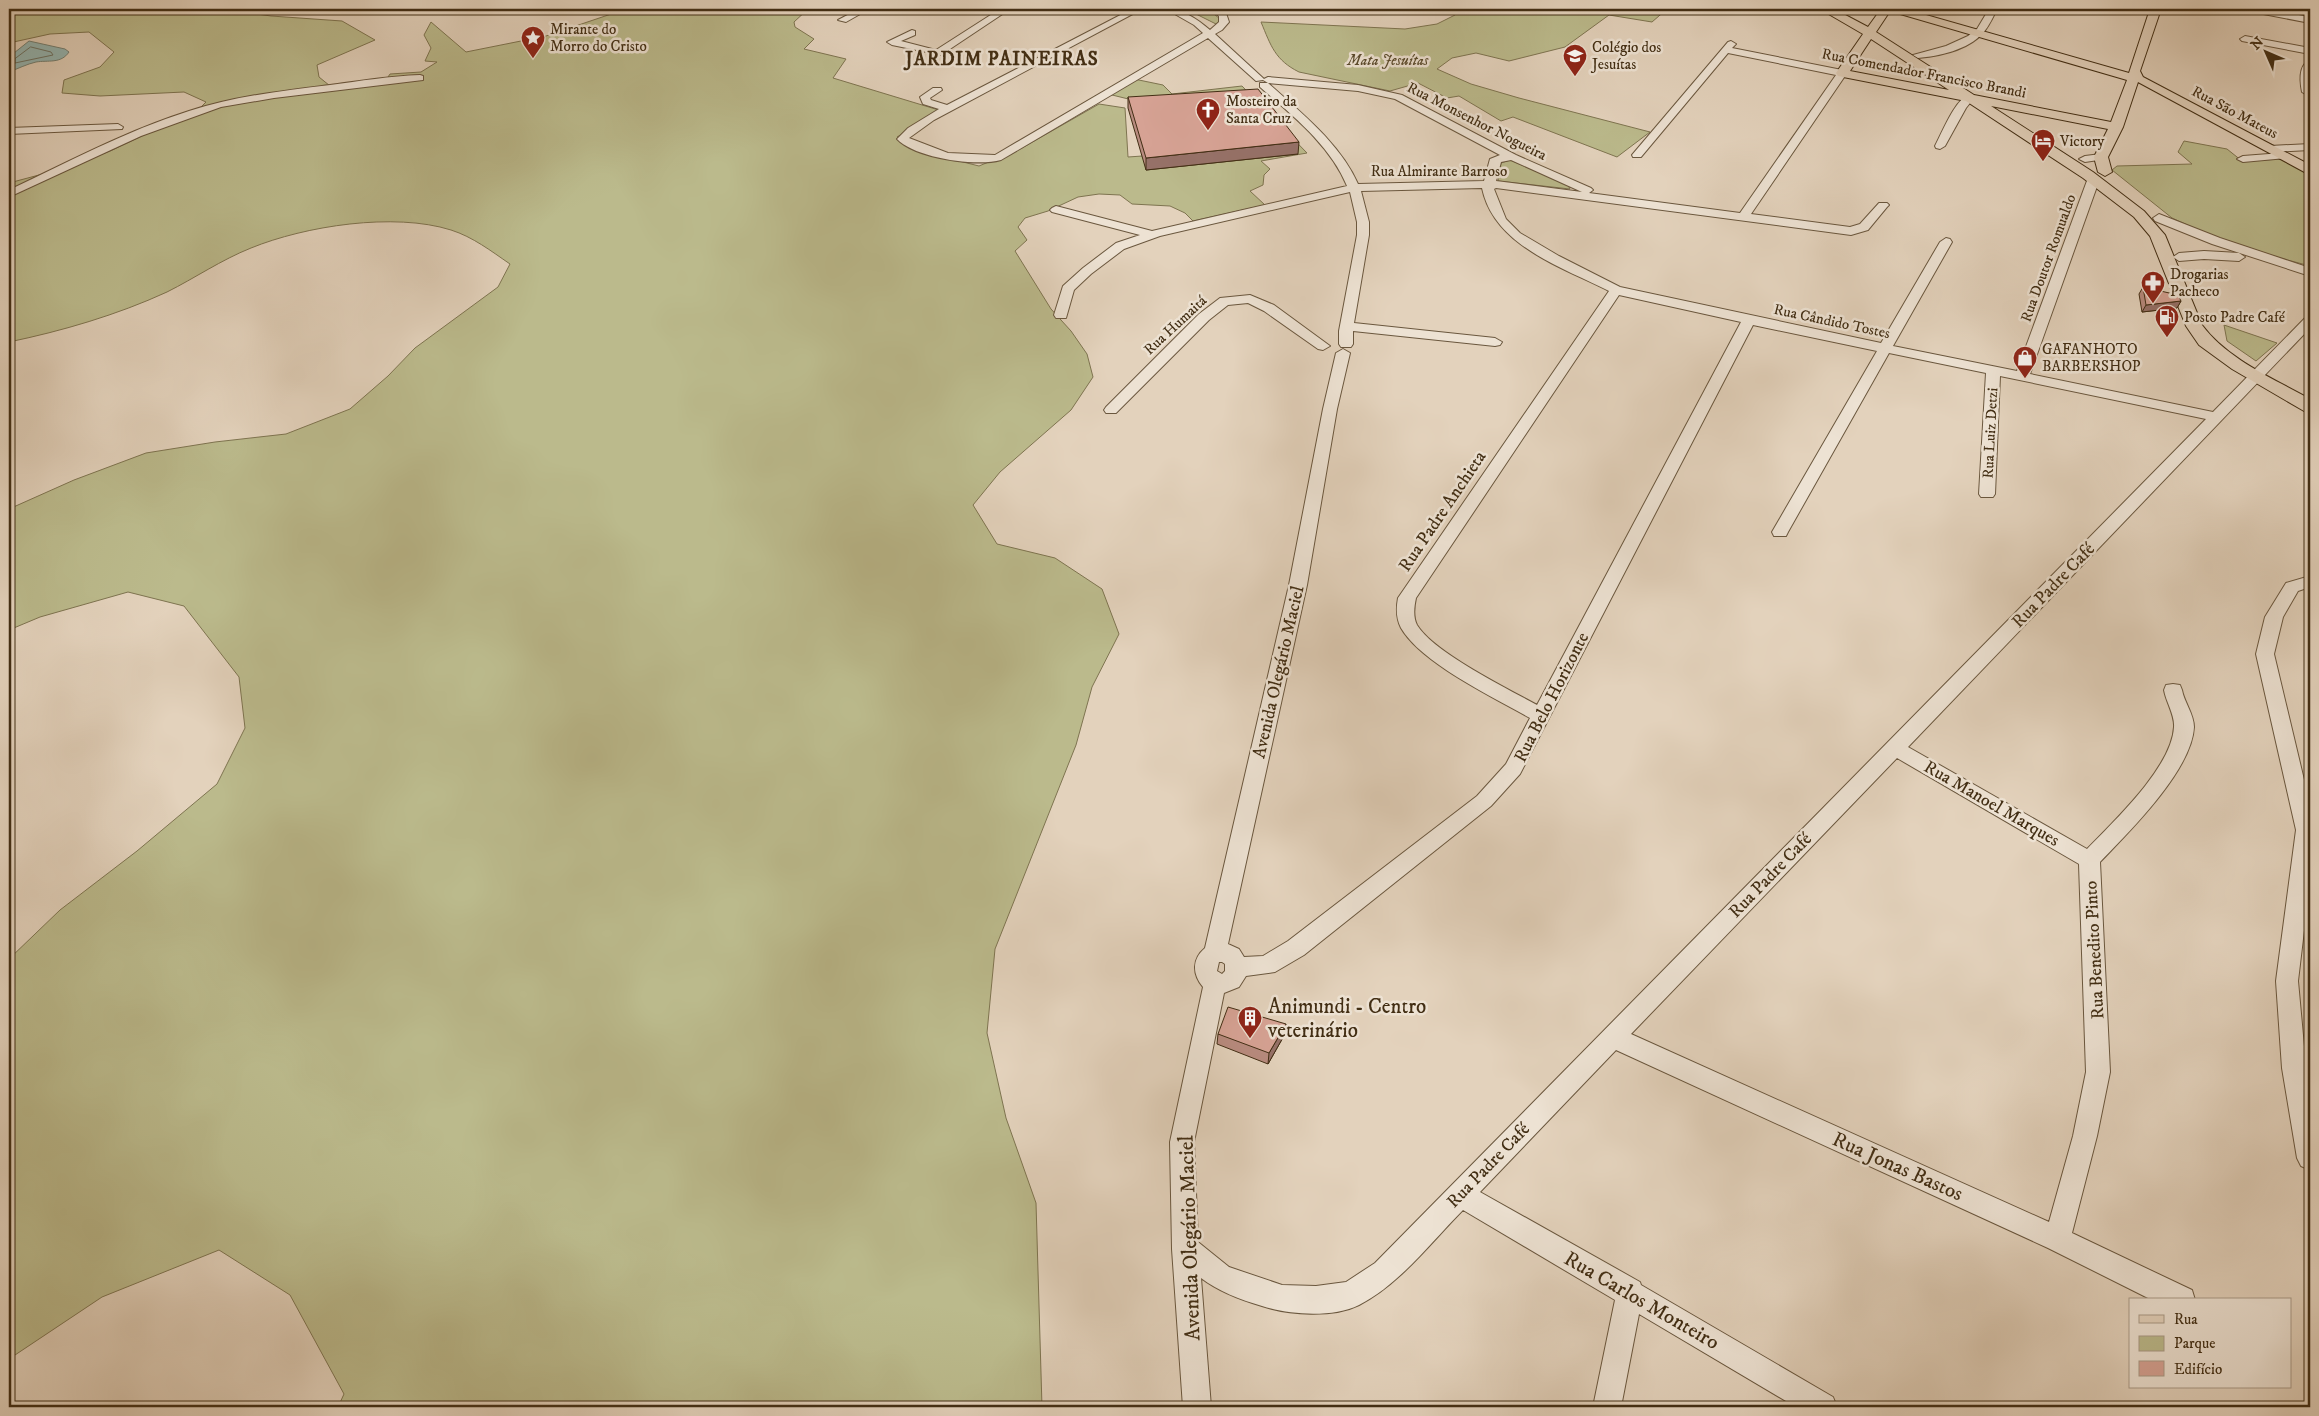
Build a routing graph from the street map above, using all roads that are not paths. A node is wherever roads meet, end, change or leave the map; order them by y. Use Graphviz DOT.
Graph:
graph roads {
  1 [pos="865,9"];
  2 [pos="1006,9"];
  3 [pos="1138,9"];
  4 [pos="1170,9"];
  5 [pos="1212,9"];
  6 [pos="1826,9"];
  7 [pos="1840,9"];
  8 [pos="1886,9"];
  9 [pos="1894,9"];
  10 [pos="1993,9"];
  11 [pos="2156,9"];
  12 [pos="2253,9"];
  13 [pos="842,20"];
  14 [pos="2310,20"];
  15 [pos="1872,30"];
  16 [pos="1979,32"];
  17 [pos="912,33"];
  18 [pos="1208,35"];
  19 [pos="967,36"];
  20 [pos="2245,39"];
  21 [pos="2310,51"];
  22 [pos="1918,55"];
  23 [pos="2310,63"];
  24 [pos="1842,73"];
  25 [pos="2135,77"];
  26 [pos="420,78"];
  27 [pos="1264,81"];
  28 [pos="937,90"];
  29 [pos="2310,94"];
  30 [pos="1965,103"];
  31 [pos="1990,107"];
  32 [pos="948,109"];
  33 [pos="118,127"];
  34 [pos="2116,127"];
  35 [pos="9,131"];
  36 [pos="1940,146"];
  37 [pos="2310,147"];
  38 [pos="2276,153"];
  39 [pos="1637,155"];
  40 [pos="1512,157"];
  41 [pos="2243,159"];
  42 [pos="2100,169"];
  43 [pos="2310,171"];
  44 [pos="1492,184"];
  45 [pos="1574,185"];
  46 [pos="1354,188"];
  47 [pos="1565,193"];
  48 [pos="9,194"];
  49 [pos="1609,200"];
  50 [pos="1883,205"];
  51 [pos="1056,210"];
  52 [pos="1743,218"];
  53 [pos="2159,218"];
  54 [pos="1858,230"];
  55 [pos="1151,234"];
  56 [pos="1946,242"];
  57 [pos="2179,258"];
  58 [pos="2275,262"];
  59 [pos="2310,272"];
  60 [pos="1616,290"];
  61 [pos="1061,315"];
  62 [pos="1749,320"];
  63 [pos="2310,321"];
  64 [pos="1338,342"];
  65 [pos="1496,342"];
  66 [pos="1885,348"];
  67 [pos="1993,371"];
  68 [pos="2260,372"];
  69 [pos="2022,377"];
  70 [pos="2310,396"];
  71 [pos="2310,407"];
  72 [pos="1111,410"];
  73 [pos="2216,417"];
  74 [pos="1987,494"];
  75 [pos="1780,532"];
  76 [pos="2310,581"];
  77 [pos="2172,690"];
  78 [pos="1540,715"];
  79 [pos="1895,748"];
  80 [pos="2089,860"];
  81 [pos="1215,954"];
  82 [pos="1238,967"];
  83 [pos="1215,982"];
  84 [pos="1613,1037"];
  85 [pos="2310,1158"];
  86 [pos="1460,1194"];
  87 [pos="2057,1239"];
  88 [pos="1185,1249"];
  89 [pos="1630,1292"];
  90 [pos="2178,1298"];
  91 [pos="1197,1407"];
  92 [pos="1607,1407"];
  93 [pos="1824,1407"];
  1 -- 13 [label="street"];
  2 -- 19 [label="street"];
  3 -- 32 [label="street"];
  4 -- 18 [label="street"];
  5 -- 18 [label="street"];
  6 -- 15 [label="main road"];
  7 -- 15 [label="main road"];
  8 -- 15 [label="main road"];
  9 -- 16 [label="main road"];
  10 -- 16 [label="street"];
  11 -- 25 [label="main road, Rua Doutor Romualdo"];
  12 -- 14 [label="street"];
  15 -- 22 [label="main road"];
  15 -- 24 [label="main road"];
  15 -- 30 [label="main road"];
  16 -- 22 [label="street"];
  16 -- 25 [label="main road"];
  17 -- 19 [label="street"];
  18 -- 27 [label="street"];
  18 -- 32 [label="street"];
  20 -- 21 [label="street"];
  22 -- 31 [label="main road"];
  23 -- 29 [label="street"];
  24 -- 30 [label="main road, Rua Comendador Francisco Brandi"];
  24 -- 39 [label="street, Rua Comendador Francisco Brandi"];
  24 -- 52 [label="street"];
  25 -- 34 [label="main road, Rua Doutor Romualdo"];
  25 -- 38 [label="main road, Rua São Mateus"];
  26 -- 48 [label="street"];
  27 -- 40 [label="street, Rua Monsenhor Nogueira"];
  27 -- 46 [label="street"];
  28 -- 32 [label="street"];
  30 -- 31 [label="main road"];
  30 -- 36 [label="street"];
  31 -- 34 [label="main road, Rua Comendador Francisco Brandi"];
  31 -- 42 [label="main road"];
  31 -- 42 [label="main road"];
  33 -- 35 [label="street"];
  34 -- 42 [label="main road, Rua Doutor Romualdo"];
  37 -- 38 [label="street"];
  38 -- 41 [label="street"];
  38 -- 43 [label="main road, Rua São Mateus"];
  40 -- 44 [label="street, Rua Cândido Tostes"];
  40 -- 45 [label="street, Rua Monsenhor Nogueira"];
  42 -- 53 [label="main road"];
  42 -- 68 [label="main road"];
  42 -- 69 [label="street, Rua Doutor Romualdo"];
  44 -- 46 [label="street, Rua Almirante Barroso"];
  44 -- 47 [label="street, Rua Almirante Barroso"];
  44 -- 60 [label="street, Rua Cândido Tostes"];
  45 -- 47 [label="street"];
  45 -- 49 [label="street, Rua Monsenhor Nogueira"];
  46 -- 55 [label="street, Rua Almirante Barroso"];
  46 -- 64 [label="street"];
  47 -- 49 [label="street, Rua Almirante Barroso"];
  49 -- 52 [label="street, Rua Almirante Barroso"];
  50 -- 54 [label="street"];
  51 -- 55 [label="street"];
  52 -- 54 [label="street, Rua Almirante Barroso"];
  53 -- 57 [label="main road"];
  53 -- 58 [label="street"];
  55 -- 61 [label="street, Rua Almirante Barroso"];
  56 -- 66 [label="street"];
  57 -- 58 [label="street"];
  57 -- 68 [label="main road"];
  58 -- 59 [label="street"];
  60 -- 62 [label="street, Rua Cândido Tostes"];
  60 -- 78 [label="street, Rua Padre Anchieta"];
  62 -- 66 [label="street, Rua Cândido Tostes"];
  62 -- 78 [label="street, Rua Belo Horizonte"];
  63 -- 68 [label="street, Rua Padre Café"];
  64 -- 65 [label="street"];
  64 -- 72 [label="street, Rua Humaitá"];
  64 -- 81 [label="street, Avenida Olegário Maciel"];
  66 -- 67 [label="street, Rua Cândido Tostes"];
  66 -- 75 [label="street"];
  67 -- 69 [label="street, Rua Cândido Tostes"];
  67 -- 74 [label="street, Rua Luiz Detzi"];
  68 -- 70 [label="main road"];
  68 -- 71 [label="main road"];
  68 -- 73 [label="street, Rua Padre Café"];
  69 -- 73 [label="street, Rua Cândido Tostes"];
  73 -- 79 [label="street, Rua Padre Café"];
  76 -- 85 [label="street"];
  77 -- 80 [label="street, Rua Benedito Pinto"];
  78 -- 82 [label="street, Rua Belo Horizonte"];
  79 -- 80 [label="street, Rua Manoel Marques"];
  79 -- 84 [label="street, Rua Padre Café"];
  80 -- 87 [label="street, Rua Benedito Pinto"];
  81 -- 82 [label="street"];
  81 -- 83 [label="street"];
  82 -- 83 [label="street"];
  83 -- 88 [label="street, Avenida Olegário Maciel"];
  84 -- 86 [label="street, Rua Padre Café"];
  84 -- 87 [label="street, Rua Jonas Bastos"];
  86 -- 88 [label="street, Rua Padre Café"];
  86 -- 89 [label="street, Rua Carlos Monteiro"];
  87 -- 90 [label="street, Rua Jonas Bastos"];
  88 -- 91 [label="street, Avenida Olegário Maciel"];
  89 -- 92 [label="street"];
  89 -- 93 [label="street, Rua Carlos Monteiro"];
}
